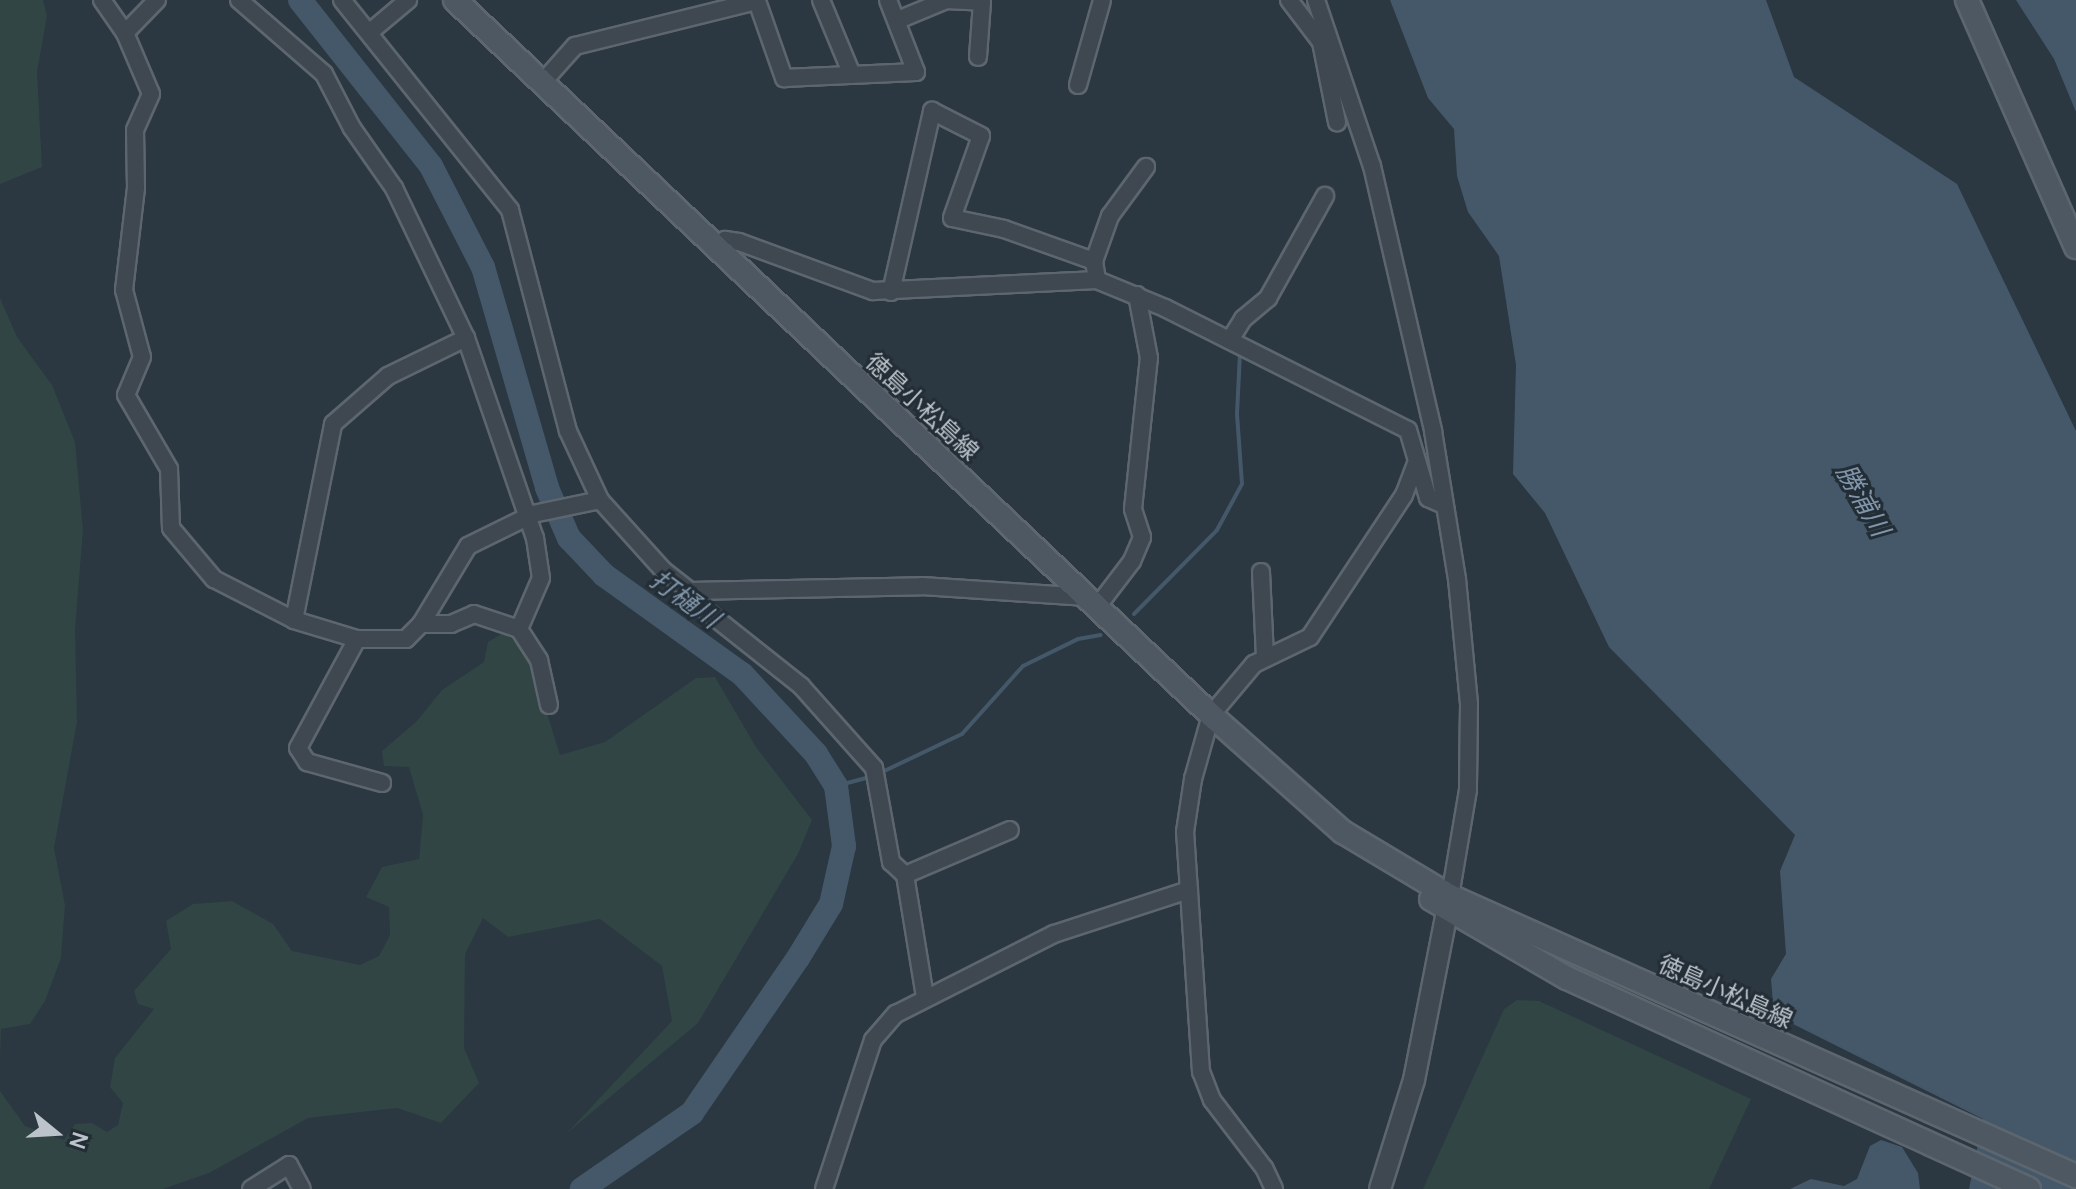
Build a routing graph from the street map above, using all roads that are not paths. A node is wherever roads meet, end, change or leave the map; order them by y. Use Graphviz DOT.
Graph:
graph roads {
  1 [pos="102,0"];
  2 [pos="157,0"];
  3 [pos="239,0"];
  4 [pos="342,0"];
  5 [pos="408,0"];
  6 [pos="455,0"];
  7 [pos="758,0"];
  8 [pos="821,0"];
  9 [pos="888,0"];
  10 [pos="1102,0"];
  11 [pos="1289,0"];
  12 [pos="1316,0"];
  13 [pos="1967,0"];
  14 [pos="982,1"];
  15 [pos="898,20"];
  16 [pos="370,32"];
  17 [pos="125,33"];
  18 [pos="1326,40"];
  19 [pos="978,57"];
  20 [pos="852,75"];
  21 [pos="542,83"];
  22 [pos="1078,85"];
  23 [pos="1337,122"];
  24 [pos="1146,167"];
  25 [pos="1325,196"];
  26 [pos="2076,247"];
  27 [pos="718,248"];
  28 [pos="1094,261"];
  29 [pos="1097,280"];
  30 [pos="891,292"];
  31 [pos="1137,295"];
  32 [pos="466,338"];
  33 [pos="1230,340"];
  34 [pos="1426,408"];
  35 [pos="1416,442"];
  36 [pos="1417,461"];
  37 [pos="596,500"];
  38 [pos="1444,505"];
  39 [pos="531,515"];
  40 [pos="1261,572"];
  41 [pos="690,591"];
  42 [pos="1092,602"];
  43 [pos="294,620"];
  44 [pos="421,624"];
  45 [pos="519,629"];
  46 [pos="357,639"];
  47 [pos="1265,656"];
  48 [pos="549,705"];
  49 [pos="1211,715"];
  50 [pos="382,783"];
  51 [pos="1010,830"];
  52 [pos="905,875"];
  53 [pos="1189,890"];
  54 [pos="1448,902"];
  55 [pos="1477,918"];
  56 [pos="925,997"];
  57 [pos="2076,1176"];
  58 [pos="251,1189"];
  59 [pos="302,1189"];
  60 [pos="824,1189"];
  61 [pos="1274,1189"];
  62 [pos="1380,1189"];
  63 [pos="2029,1189"];
  1 -- 17 [label="street"];
  2 -- 17 [label="street"];
  3 -- 32 [label="street"];
  4 -- 16 [label="street"];
  5 -- 16 [label="street"];
  6 -- 21 [label="main road, 徳島小松島線"];
  7 -- 20 [label="street"];
  7 -- 21 [label="street"];
  8 -- 20 [label="street"];
  9 -- 15 [label="street"];
  10 -- 22 [label="street"];
  11 -- 18 [label="street"];
  12 -- 18 [label="street"];
  13 -- 26 [label="main road"];
  14 -- 15 [label="street"];
  14 -- 19 [label="street"];
  15 -- 20 [label="street"];
  16 -- 37 [label="street"];
  17 -- 43 [label="street"];
  18 -- 23 [label="street"];
  18 -- 34 [label="street"];
  21 -- 27 [label="main road, 徳島小松島線"];
  24 -- 28 [label="street"];
  25 -- 33 [label="street"];
  27 -- 30 [label="street"];
  27 -- 42 [label="main road, 徳島小松島線"];
  28 -- 29 [label="street"];
  28 -- 30 [label="street"];
  29 -- 30 [label="street"];
  29 -- 31 [label="street"];
  31 -- 33 [label="street"];
  31 -- 42 [label="street"];
  32 -- 39 [label="street"];
  32 -- 43 [label="street"];
  33 -- 35 [label="street"];
  34 -- 35 [label="street"];
  34 -- 38 [label="street"];
  35 -- 36 [label="street"];
  36 -- 38 [label="street"];
  36 -- 47 [label="street"];
  37 -- 39 [label="street"];
  37 -- 41 [label="street"];
  38 -- 54 [label="street"];
  39 -- 44 [label="street"];
  39 -- 45 [label="street"];
  40 -- 47 [label="street"];
  41 -- 42 [label="street"];
  41 -- 52 [label="street"];
  42 -- 49 [label="main road, 徳島小松島線"];
  43 -- 46 [label="street"];
  44 -- 45 [label="street"];
  44 -- 46 [label="street"];
  45 -- 48 [label="street"];
  46 -- 50 [label="street"];
  47 -- 49 [label="street"];
  49 -- 53 [label="street"];
  49 -- 54 [label="main road, 徳島小松島線"];
  51 -- 52 [label="street"];
  52 -- 56 [label="street"];
  53 -- 56 [label="street"];
  53 -- 61 [label="street"];
  54 -- 55 [label="main road, 徳島小松島線"];
  54 -- 62 [label="street"];
  55 -- 57 [label="main road, 徳島小松島線"];
  55 -- 63 [label="main road, 徳島小松島線"];
  56 -- 60 [label="street"];
  58 -- 59 [label="street"];
}
